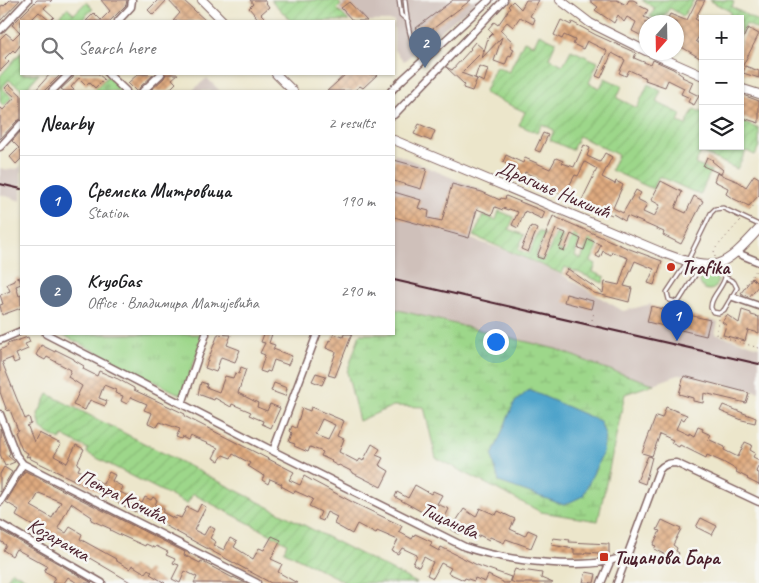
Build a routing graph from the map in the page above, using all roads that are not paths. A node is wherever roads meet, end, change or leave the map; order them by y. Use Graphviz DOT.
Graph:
graph roads {
  1 [pos="28,0"];
  2 [pos="132,0"];
  3 [pos="202,0"];
  4 [pos="399,0"];
  5 [pos="405,0"];
  6 [pos="489,0"];
  7 [pos="504,0"];
  8 [pos="560,0"];
  9 [pos="119,20"];
  10 [pos="223,20"];
  11 [pos="409,22"];
  12 [pos="0,30"];
  13 [pos="639,48"];
  14 [pos="424,60"];
  15 [pos="666,60"];
  16 [pos="699,74"];
  17 [pos="68,75"];
  18 [pos="109,75"];
  19 [pos="160,75"];
  20 [pos="277,75"];
  21 [pos="744,89"];
  22 [pos="53,90"];
  23 [pos="125,90"];
  24 [pos="144,90"];
  25 [pos="292,90"];
  26 [pos="392,90"];
  27 [pos="759,94"];
  28 [pos="395,113"];
  29 [pos="20,125"];
  30 [pos="395,140"];
  31 [pos="0,147"];
  32 [pos="759,225"];
  33 [pos="759,230"];
  34 [pos="737,253"];
  35 [pos="687,262"];
  36 [pos="759,262"];
  37 [pos="717,264"];
  38 [pos="701,266"];
  39 [pos="725,277"];
  40 [pos="735,297"];
  41 [pos="759,306"];
  42 [pos="20,331"];
  43 [pos="48,335"];
  44 [pos="206,335"];
  45 [pos="317,335"];
  46 [pos="0,340"];
  47 [pos="182,404"];
  48 [pos="0,414"];
  49 [pos="272,452"];
  50 [pos="23,464"];
  51 [pos="0,502"];
  52 [pos="759,502"];
  53 [pos="0,524"];
  54 [pos="627,555"];
  55 [pos="610,562"];
  56 [pos="245,580"];
  57 [pos="102,583"];
  58 [pos="256,583"];
  59 [pos="601,583"];
  60 [pos="617,583"];
  1 -- 12 [label="street"];
  2 -- 9 [label="street"];
  3 -- 10 [label="street"];
  4 -- 11 [label="lane"];
  5 -- 11 [label="lane"];
  6 -- 14 [label="street"];
  7 -- 28 [label="street"];
  8 -- 13 [label="street"];
  11 -- 14 [label="lane"];
  14 -- 26 [label="street"];
  15 -- 16 [label="street"];
  17 -- 22 [label="street"];
  18 -- 23 [label="street"];
  19 -- 24 [label="street"];
  20 -- 25 [label="street"];
  21 -- 27 [label="street"];
  29 -- 31 [label="street"];
  30 -- 35 [label="street, Драгиње Никшић"];
  32 -- 35 [label="lane"];
  33 -- 34 [label="street"];
  34 -- 36 [label="street"];
  34 -- 37 [label="street"];
  35 -- 38 [label="street, Драгиње Никшић"];
  35 -- 38 [label="lane"];
  37 -- 38 [label="street"];
  37 -- 39 [label="lane"];
  39 -- 40 [label="lane"];
  39 -- 40 [label="lane"];
  40 -- 41 [label="street"];
  42 -- 46 [label="street"];
  43 -- 47 [label="street, Тицанова"];
  44 -- 47 [label="street"];
  45 -- 49 [label="street"];
  47 -- 49 [label="street, Тицанова"];
  48 -- 50 [label="street"];
  49 -- 55 [label="street, Тицанова"];
  50 -- 51 [label="street"];
  50 -- 56 [label="street, Петра Кочића"];
  52 -- 54 [label="street"];
  53 -- 57 [label="street, Козарачка"];
  54 -- 55 [label="street, Тицанова"];
  54 -- 60 [label="street"];
  55 -- 59 [label="street"];
  56 -- 58 [label="street, Петра Кочића"];
}
